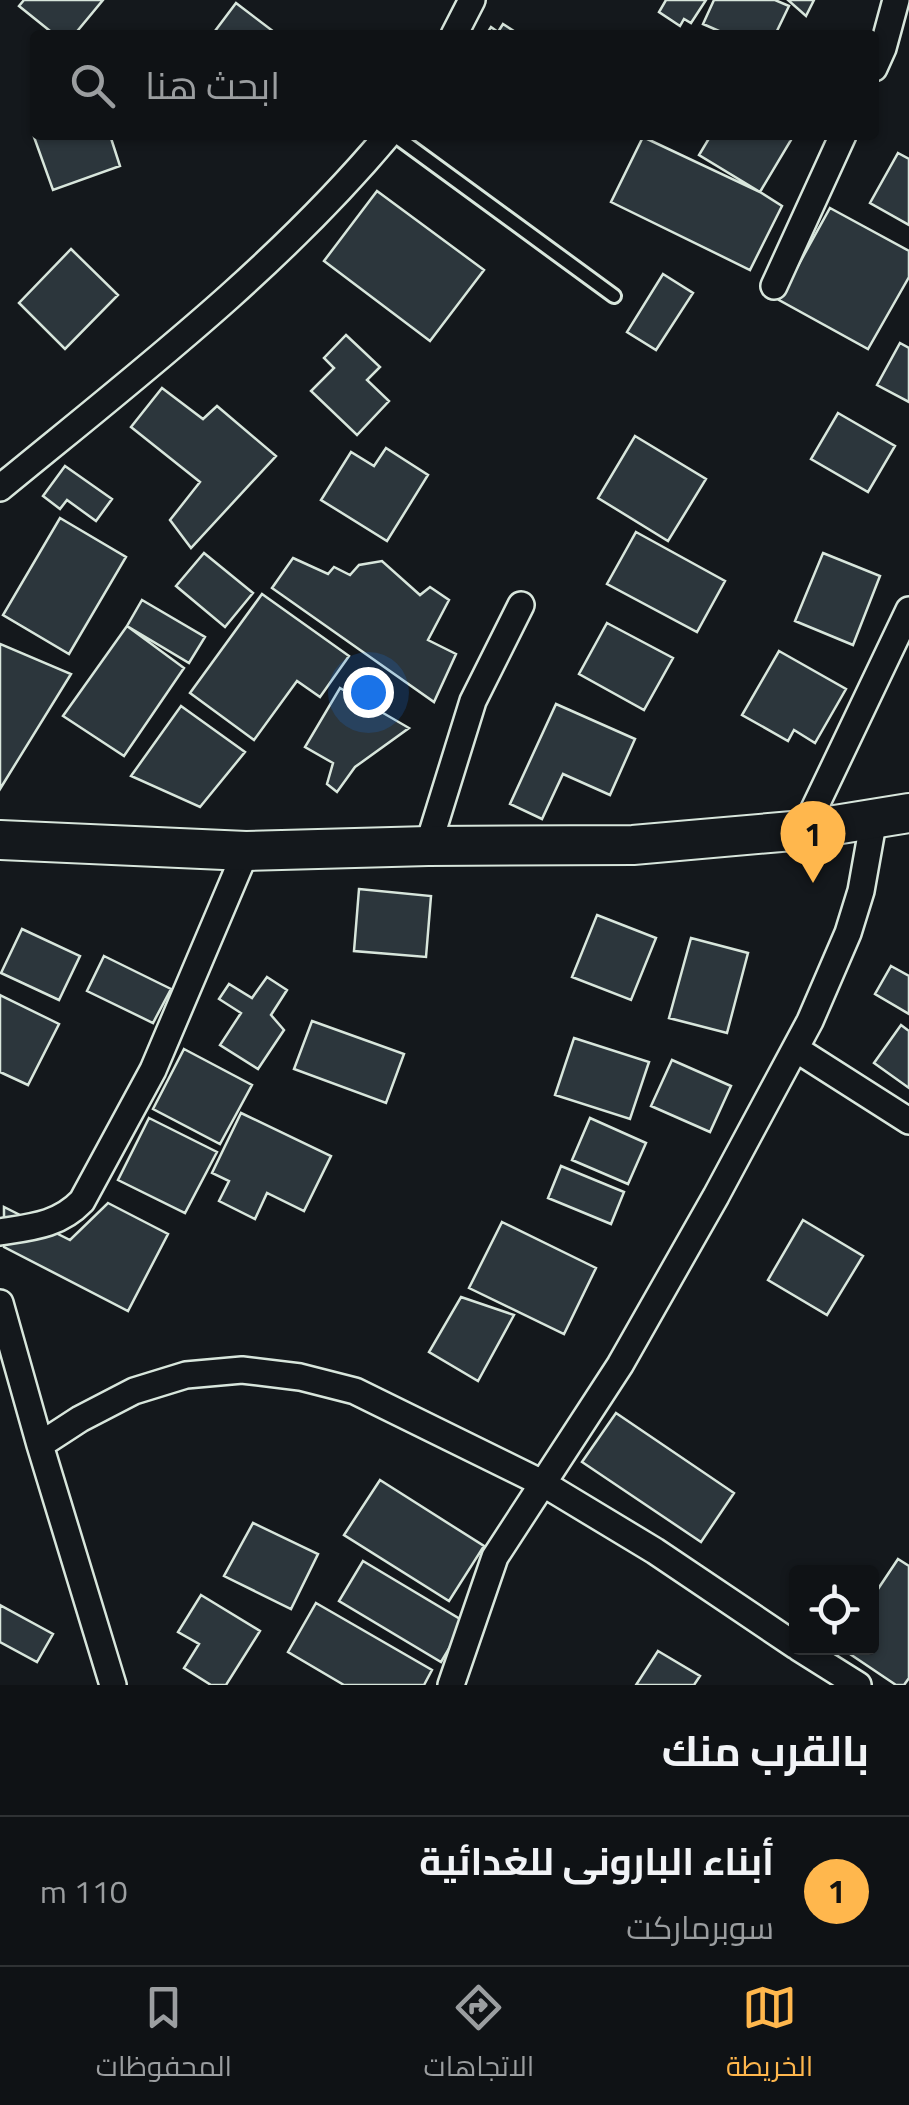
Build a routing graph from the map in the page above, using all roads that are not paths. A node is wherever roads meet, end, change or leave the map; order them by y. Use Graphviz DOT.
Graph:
graph roads {
  1 [pos="472,0"];
  2 [pos="896,0"];
  3 [pos="457,30"];
  4 [pos="879,57"];
  5 [pos="386,140"];
  6 [pos="398,140"];
  7 [pos="841,140"];
  8 [pos="774,286"];
  9 [pos="614,296"];
  10 [pos="0,488"];
  11 [pos="521,605"];
  12 [pos="909,610"];
  13 [pos="892,815"];
  14 [pos="804,830"];
  15 [pos="0,840"];
  16 [pos="428,846"];
  17 [pos="246,851"];
  18 [pos="796,1049"];
  19 [pos="909,1122"];
  20 [pos="0,1232"];
  21 [pos="0,1303"];
  22 [pos="40,1445"];
  23 [pos="544,1484"];
  24 [pos="789,1641"];
  25 [pos="811,1655"];
  26 [pos="113,1685"];
  27 [pos="450,1685"];
  28 [pos="858,1685"];
  1 -- 3 [label="street"];
  2 -- 4 [label="street"];
  5 -- 10 [label="street"];
  6 -- 9 [label="lane"];
  7 -- 8 [label="street"];
  11 -- 16 [label="street"];
  12 -- 14 [label="street"];
  13 -- 14 [label="street"];
  13 -- 18 [label="street"];
  14 -- 16 [label="street"];
  15 -- 17 [label="street"];
  16 -- 17 [label="street"];
  17 -- 20 [label="street"];
  18 -- 19 [label="street"];
  18 -- 23 [label="street"];
  21 -- 22 [label="street"];
  22 -- 23 [label="street"];
  22 -- 26 [label="street"];
  23 -- 24 [label="street"];
  23 -- 27 [label="street"];
  25 -- 28 [label="street"];
}
